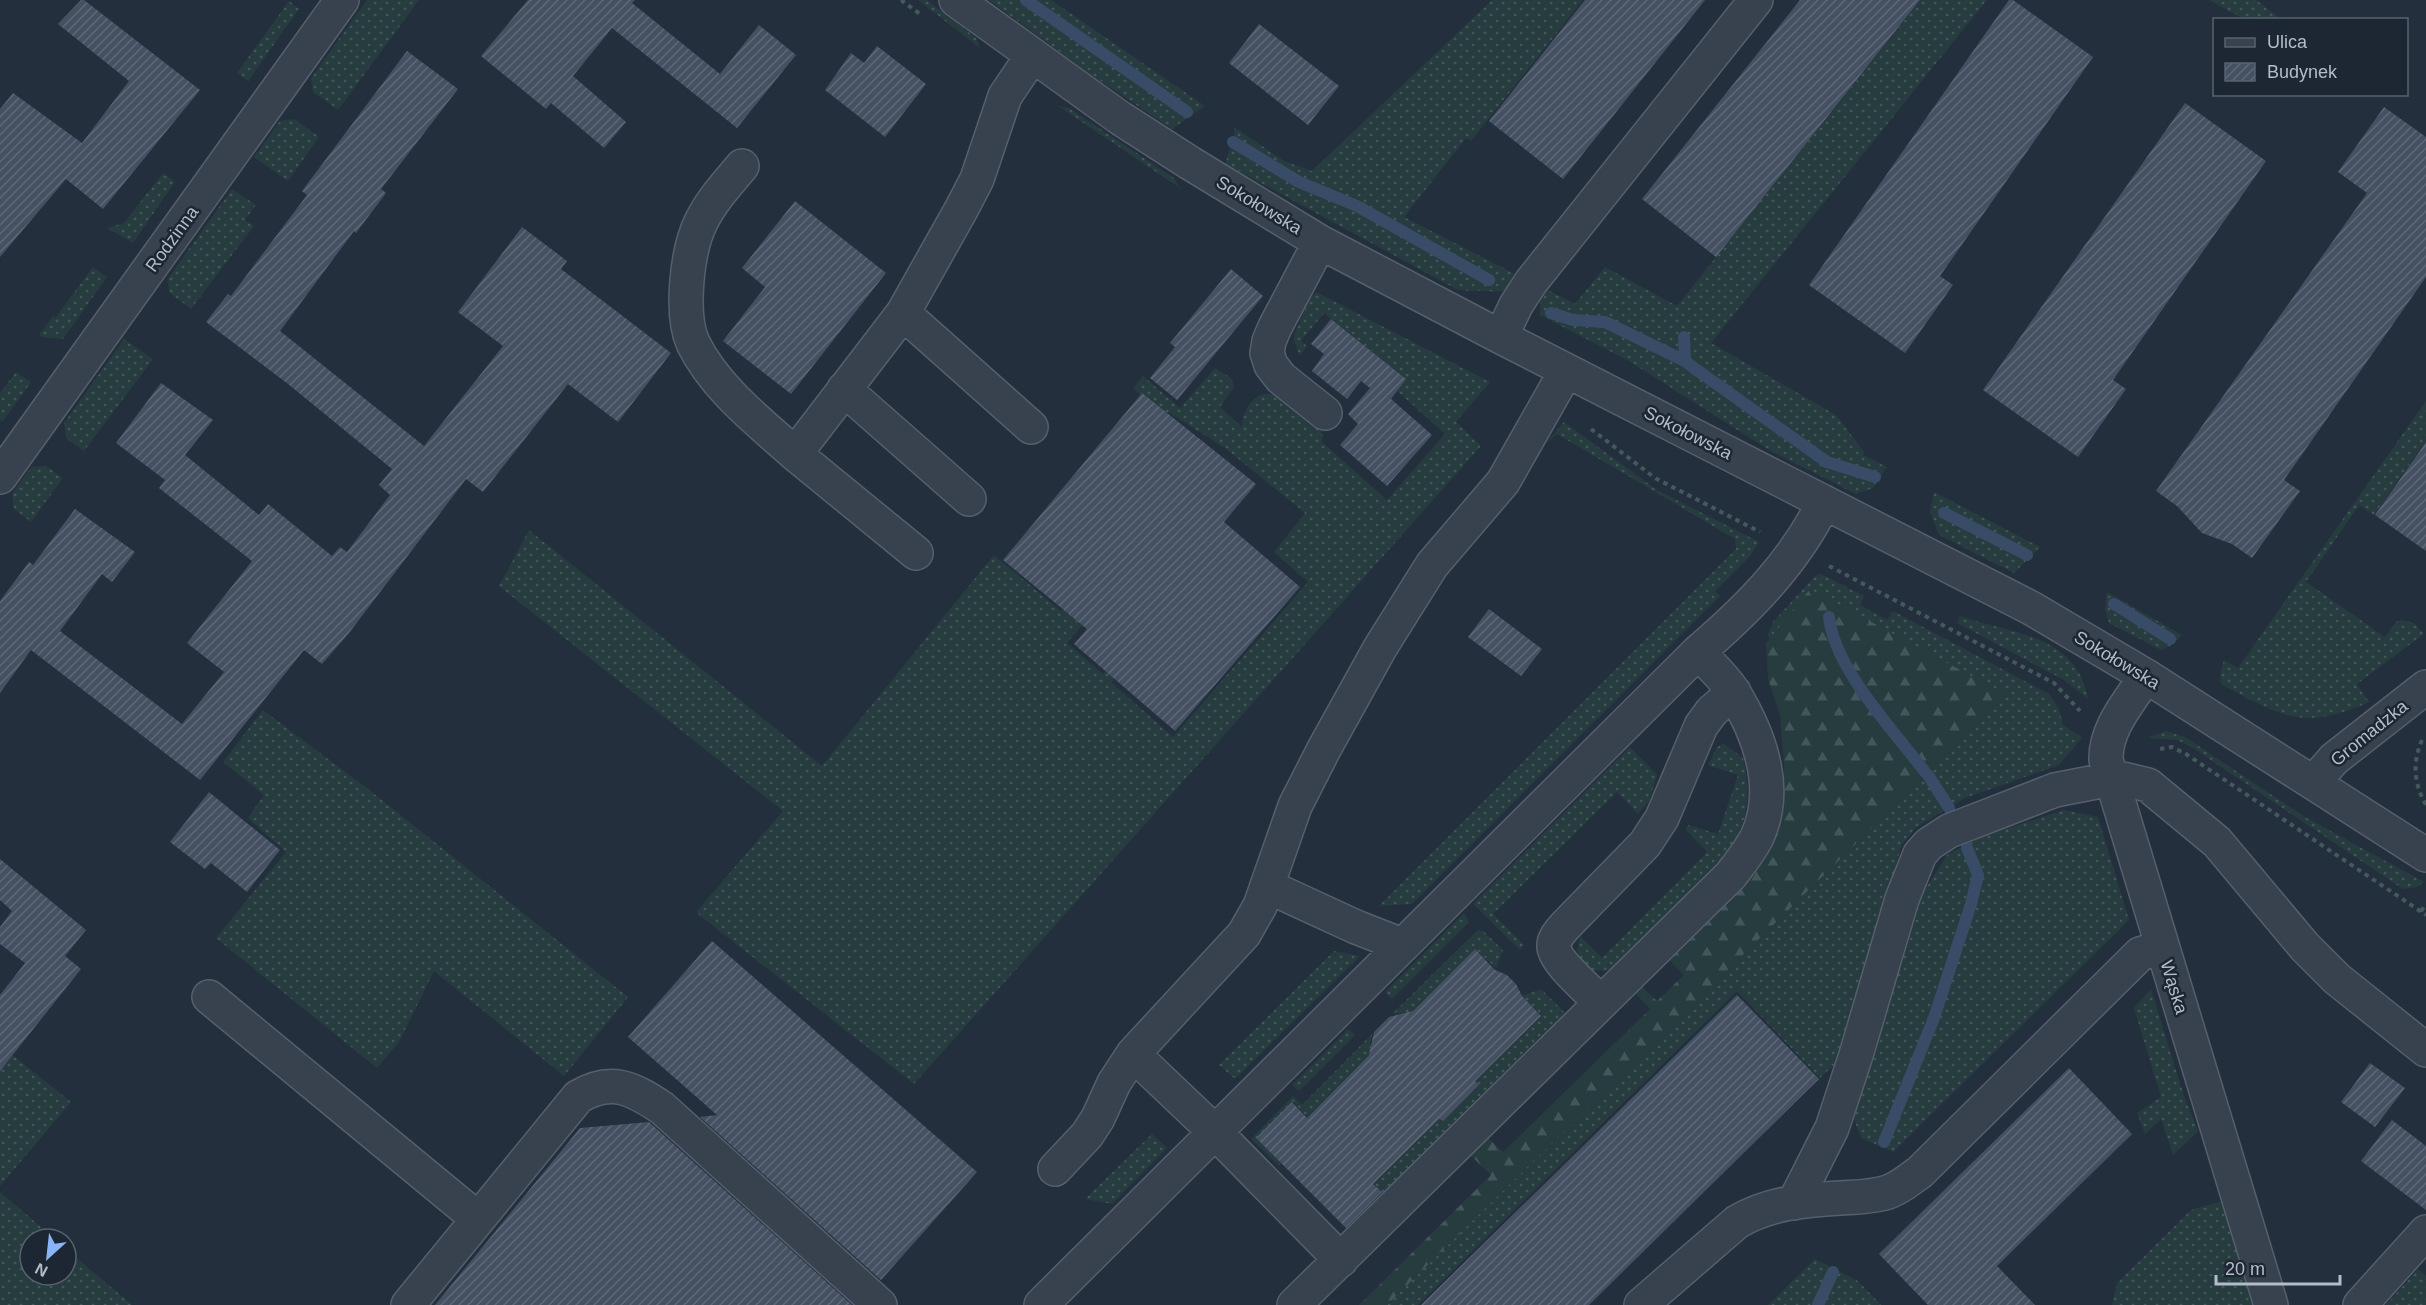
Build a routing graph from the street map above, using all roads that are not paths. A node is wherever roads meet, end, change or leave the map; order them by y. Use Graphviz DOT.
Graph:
graph roads {
  1 [pos="342,0"];
  2 [pos="956,0"];
  3 [pos="1756,0"];
  4 [pos="1032,56"];
  5 [pos="742,166"];
  6 [pos="1320,242"];
  7 [pos="903,313"];
  8 [pos="1501,337"];
  9 [pos="1566,371"];
  10 [pos="844,389"];
  11 [pos="1325,413"];
  12 [pos="1031,427"];
  13 [pos="795,454"];
  14 [pos="0,477"];
  15 [pos="969,499"];
  16 [pos="1824,502"];
  17 [pos="916,554"];
  18 [pos="1698,652"];
  19 [pos="2146,676"];
  20 [pos="2426,687"];
  21 [pos="1734,692"];
  22 [pos="2112,779"];
  23 [pos="2314,782"];
  24 [pos="2426,855"];
  25 [pos="1267,886"];
  26 [pos="1402,945"];
  27 [pos="2162,947"];
  28 [pos="209,997"];
  29 [pos="1601,1003"];
  30 [pos="2426,1050"];
  31 [pos="1133,1054"];
  32 [pos="1215,1132"];
  33 [pos="1055,1169"];
  34 [pos="1794,1203"];
  35 [pos="478,1220"];
  36 [pos="2426,1232"];
  37 [pos="1341,1260"];
  38 [pos="408,1305"];
  39 [pos="880,1305"];
  40 [pos="1041,1305"];
  41 [pos="1294,1305"];
  42 [pos="1641,1305"];
  43 [pos="2271,1305"];
  44 [pos="2360,1305"];
  1 -- 14 [label="street, Rodzinna"];
  2 -- 4 [label="street, Sokołowska"];
  3 -- 8 [label="street"];
  4 -- 6 [label="street, Sokołowska"];
  4 -- 7 [label="street"];
  5 -- 13 [label="street"];
  6 -- 8 [label="street, Sokołowska"];
  6 -- 11 [label="street"];
  7 -- 10 [label="street"];
  7 -- 12 [label="street"];
  8 -- 9 [label="street, Sokołowska"];
  9 -- 16 [label="street, Sokołowska"];
  9 -- 25 [label="street"];
  10 -- 13 [label="street"];
  10 -- 15 [label="street"];
  13 -- 17 [label="street"];
  16 -- 18 [label="street"];
  16 -- 19 [label="street, Sokołowska"];
  18 -- 21 [label="street"];
  18 -- 26 [label="street"];
  19 -- 22 [label="street, Wąska"];
  19 -- 23 [label="street, Sokołowska"];
  20 -- 23 [label="street, Gromadzka"];
  21 -- 29 [label="street"];
  21 -- 29 [label="street"];
  22 -- 27 [label="street, Wąska"];
  22 -- 30 [label="street"];
  22 -- 34 [label="street"];
  23 -- 24 [label="street, Sokołowska"];
  25 -- 26 [label="street"];
  25 -- 31 [label="street"];
  26 -- 32 [label="street"];
  27 -- 34 [label="street"];
  27 -- 43 [label="street, Wąska"];
  28 -- 35 [label="street"];
  29 -- 37 [label="street"];
  31 -- 32 [label="street"];
  31 -- 33 [label="street"];
  32 -- 37 [label="street"];
  32 -- 40 [label="street"];
  34 -- 42 [label="street"];
  35 -- 38 [label="street"];
  35 -- 39 [label="street"];
  36 -- 44 [label="street"];
  37 -- 41 [label="street"];
}
